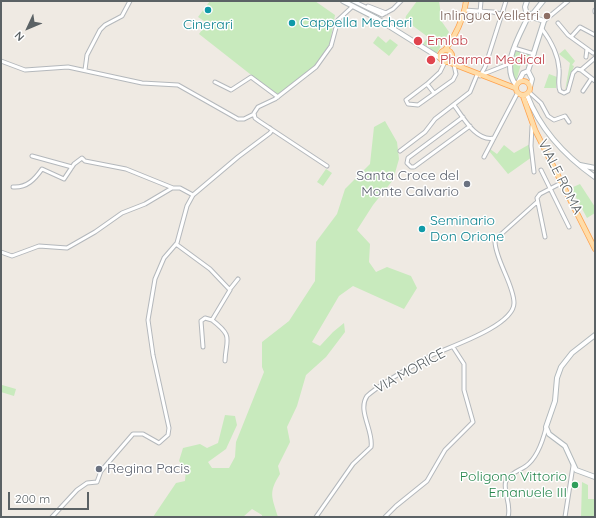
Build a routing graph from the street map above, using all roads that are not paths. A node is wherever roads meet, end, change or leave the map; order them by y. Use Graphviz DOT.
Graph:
graph roads {
  1 [pos="130,1"];
  2 [pos="343,1"];
  3 [pos="353,1"];
  4 [pos="401,1"];
  5 [pos="466,1"];
  6 [pos="481,1"];
  7 [pos="506,1"];
  8 [pos="527,1"];
  9 [pos="543,1"];
  10 [pos="568,1"];
  11 [pos="353,6"];
  12 [pos="464,10"];
  13 [pos="480,12"];
  14 [pos="501,14"];
  15 [pos="529,15"];
  16 [pos="511,17"];
  17 [pos="544,21"];
  18 [pos="558,23"];
  19 [pos="542,29"];
  20 [pos="595,35"];
  21 [pos="571,37"];
  22 [pos="452,41"];
  23 [pos="514,48"];
  24 [pos="587,49"];
  25 [pos="593,53"];
  26 [pos="442,54"];
  27 [pos="451,54"];
  28 [pos="534,54"];
  29 [pos="586,57"];
  30 [pos="595,58"];
  31 [pos="1,61"];
  32 [pos="447,62"];
  33 [pos="510,63"];
  34 [pos="454,65"];
  35 [pos="462,68"];
  36 [pos="85,70"];
  37 [pos="581,70"];
  38 [pos="528,71"];
  39 [pos="478,75"];
  40 [pos="591,79"];
  41 [pos="595,81"];
  42 [pos="215,82"];
  43 [pos="427,84"];
  44 [pos="517,85"];
  45 [pos="583,92"];
  46 [pos="434,93"];
  47 [pos="527,93"];
  48 [pos="517,94"];
  49 [pos="278,97"];
  50 [pos="454,105"];
  51 [pos="254,114"];
  52 [pos="463,117"];
  53 [pos="569,122"];
  54 [pos="533,124"];
  55 [pos="470,126"];
  56 [pos="270,128"];
  57 [pos="494,138"];
  58 [pos="540,138"];
  59 [pos="532,142"];
  60 [pos="400,151"];
  61 [pos="32,156"];
  62 [pos="484,157"];
  63 [pos="579,165"];
  64 [pos="328,166"];
  65 [pos="72,167"];
  66 [pos="595,168"];
  67 [pos="541,170"];
  68 [pos="534,172"];
  69 [pos="594,175"];
  70 [pos="563,182"];
  71 [pos="13,187"];
  72 [pos="173,188"];
  73 [pos="550,188"];
  74 [pos="193,195"];
  75 [pos="537,202"];
  76 [pos="569,227"];
  77 [pos="545,237"];
  78 [pos="176,244"];
  79 [pos="595,249"];
  80 [pos="1,252"];
  81 [pos="238,279"];
  82 [pos="230,289"];
  83 [pos="212,320"];
  84 [pos="595,335"];
  85 [pos="202,347"];
  86 [pos="453,347"];
  87 [pos="226,361"];
  88 [pos="546,425"];
  89 [pos="573,466"];
  90 [pos="595,477"];
  91 [pos="52,517"];
  92 [pos="316,517"];
  93 [pos="385,517"];
  94 [pos="508,517"];
  95 [pos="565,517"];
  1 -- 36 [label="street"];
  2 -- 11 [label="main road"];
  3 -- 4 [label="street"];
  5 -- 12 [label="main road"];
  6 -- 13 [label="street"];
  7 -- 14 [label="street"];
  8 -- 15 [label="main road"];
  9 -- 15 [label="main road"];
  10 -- 17 [label="street"];
  11 -- 26 [label="main road"];
  11 -- 49 [label="street"];
  12 -- 13 [label="street"];
  12 -- 22 [label="main road"];
  13 -- 14 [label="street"];
  14 -- 16 [label="street"];
  14 -- 39 [label="street"];
  15 -- 17 [label="main road"];
  15 -- 23 [label="main road"];
  17 -- 19 [label="main road"];
  18 -- 21 [label="street"];
  19 -- 28 [label="main road"];
  19 -- 37 [label="street"];
  20 -- 21 [label="street"];
  21 -- 24 [label="street"];
  22 -- 26 [label="main road"];
  22 -- 27 [label="main road"];
  23 -- 28 [label="street"];
  23 -- 33 [label="main road"];
  24 -- 25 [label="street"];
  24 -- 29 [label="street"];
  26 -- 27 [label="main road"];
  26 -- 32 [label="main road"];
  27 -- 32 [label="main road"];
  27 -- 35 [label="main road"];
  28 -- 38 [label="main road"];
  30 -- 37 [label="street"];
  31 -- 36 [label="street"];
  32 -- 34 [label="main road"];
  32 -- 43 [label="street"];
  33 -- 39 [label="street"];
  33 -- 44 [label="main road"];
  34 -- 35 [label="main road"];
  34 -- 46 [label="street"];
  35 -- 39 [label="main road"];
  36 -- 51 [label="street"];
  37 -- 40 [label="street"];
  38 -- 44 [label="main road"];
  38 -- 47 [label="main road"];
  39 -- 44 [label="main road"];
  39 -- 50 [label="street"];
  40 -- 41 [label="street"];
  40 -- 45 [label="street"];
  42 -- 49 [label="street"];
  43 -- 46 [label="street"];
  43 -- 46 [label="street"];
  44 -- 47 [label="main road"];
  44 -- 48 [label="main road"];
  47 -- 48 [label="main road"];
  47 -- 53 [label="street"];
  47 -- 54 [label="main road, VIALE ROMA"];
  47 -- 63 [label="main road"];
  48 -- 57 [label="street"];
  49 -- 51 [label="street"];
  50 -- 52 [label="street"];
  50 -- 60 [label="street"];
  51 -- 56 [label="street"];
  52 -- 55 [label="street"];
  52 -- 55 [label="street"];
  54 -- 58 [label="main road, VIALE ROMA"];
  54 -- 59 [label="street"];
  55 -- 57 [label="street"];
  56 -- 64 [label="street"];
  56 -- 74 [label="street"];
  57 -- 62 [label="street"];
  58 -- 59 [label="street"];
  58 -- 70 [label="main road, VIALE ROMA"];
  59 -- 68 [label="street"];
  61 -- 65 [label="street"];
  63 -- 66 [label="main road"];
  63 -- 69 [label="main road"];
  65 -- 71 [label="street"];
  65 -- 72 [label="street"];
  67 -- 73 [label="street"];
  70 -- 73 [label="street"];
  70 -- 79 [label="main road, VIALE ROMA"];
  72 -- 74 [label="street"];
  72 -- 80 [label="street"];
  73 -- 75 [label="street"];
  73 -- 76 [label="street"];
  74 -- 78 [label="street"];
  75 -- 77 [label="street"];
  75 -- 86 [label="street"];
  78 -- 82 [label="street"];
  78 -- 91 [label="street"];
  81 -- 82 [label="street"];
  82 -- 83 [label="street"];
  83 -- 85 [label="street"];
  83 -- 87 [label="street"];
  84 -- 88 [label="main road"];
  86 -- 92 [label="street, VIA MORICE"];
  86 -- 93 [label="street"];
  88 -- 89 [label="main road"];
  88 -- 94 [label="street"];
  89 -- 90 [label="main road"];
  89 -- 95 [label="street"];
}
